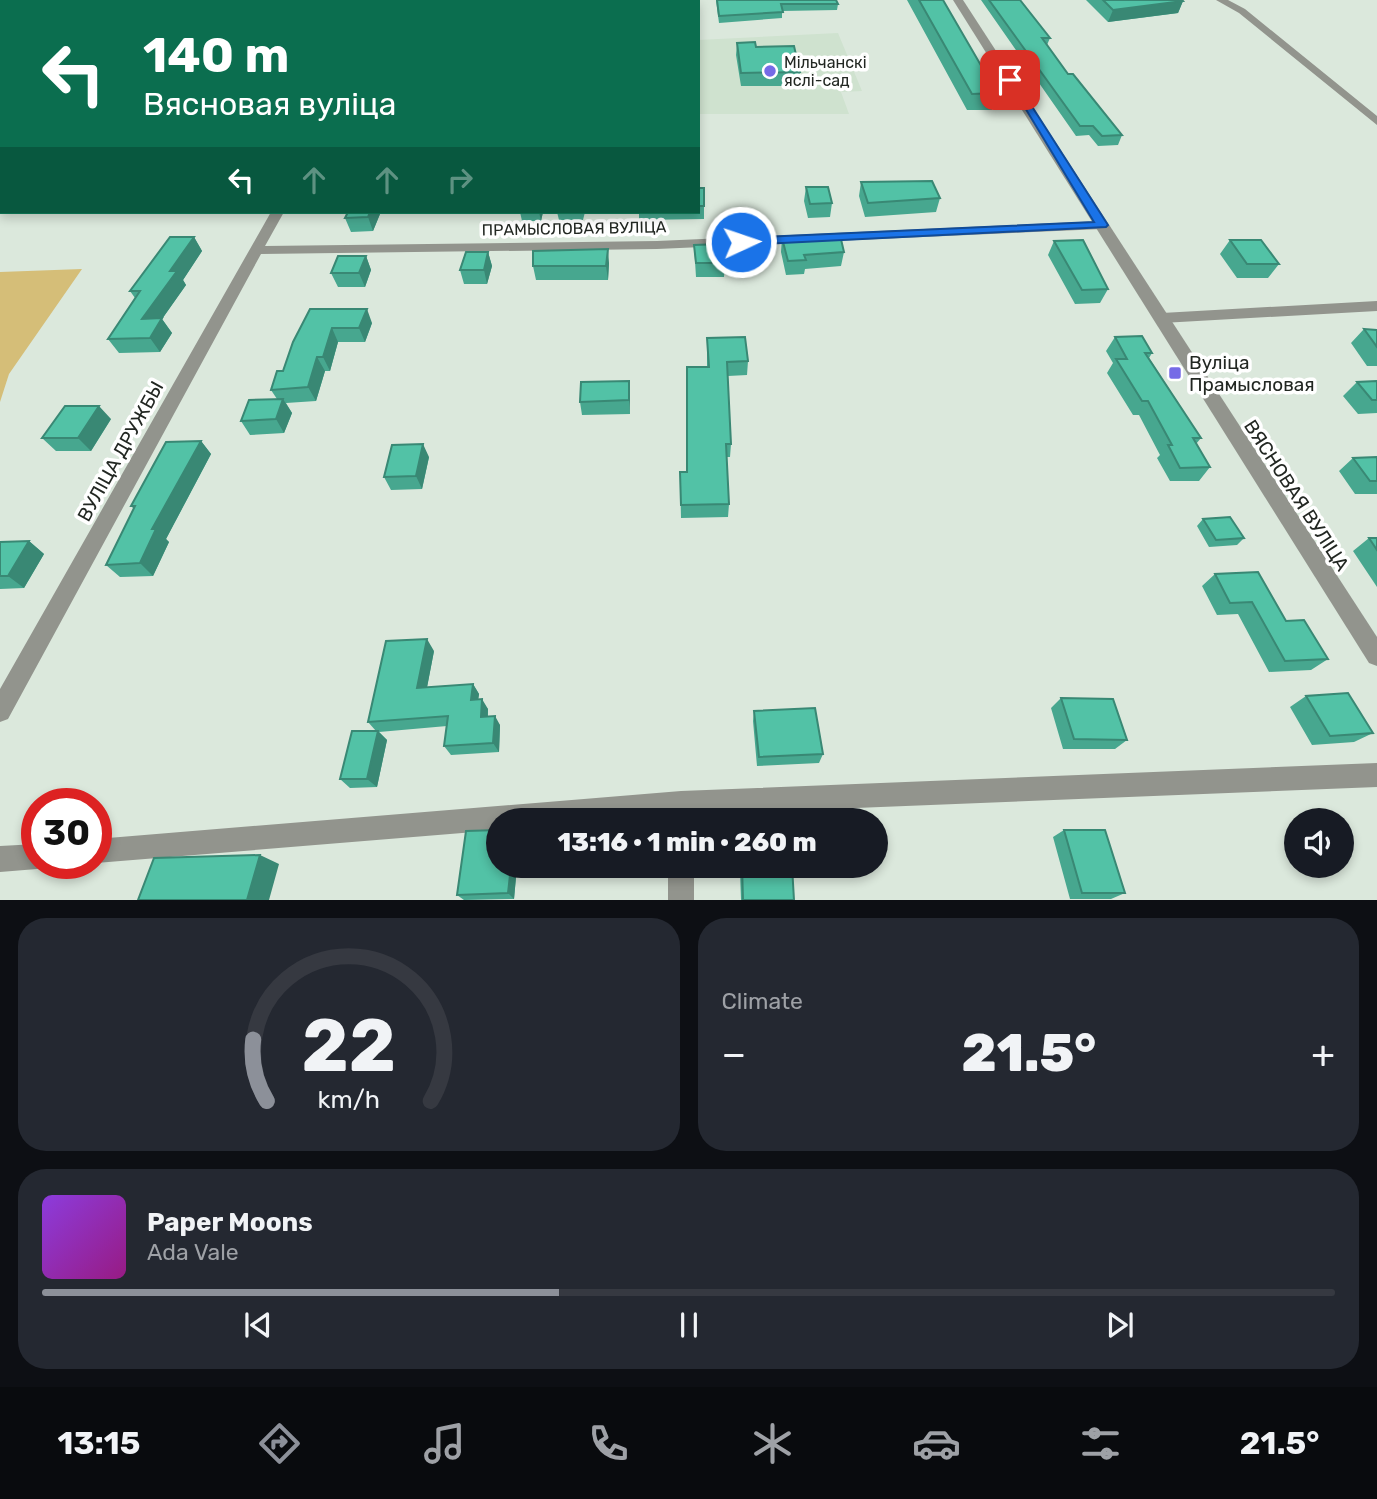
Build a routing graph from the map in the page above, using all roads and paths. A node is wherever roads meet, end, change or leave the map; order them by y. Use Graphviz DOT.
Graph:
graph roads {
  1 [pos="958,0"];
  2 [pos="1221,0"];
  3 [pos="1377,122"];
  4 [pos="276,214"];
  5 [pos="1102,225"];
  6 [pos="256,250"];
  7 [pos="1377,306"];
  8 [pos="1162,318"];
  9 [pos="1377,656"];
  10 [pos="0,711"];
  11 [pos="1377,775"];
  12 [pos="756,808"];
  13 [pos="486,825"];
  14 [pos="112,850"];
  15 [pos="21,857"];
  16 [pos="0,859"];
  17 [pos="681,878"];
  18 [pos="681,900"];
  1 -- 5 [label="street, ВЯСНОВАЯ ВУЛІЦА"];
  2 -- 3 [label="street"];
  4 -- 6 [label="street, ВУЛІЦА ДРУЖБЫ"];
  5 -- 6 [label="street, ПРАМЫСЛОВАЯ ВУЛІЦА"];
  5 -- 8 [label="street, ВЯСНОВАЯ ВУЛІЦА"];
  6 -- 10 [label="street, ВУЛІЦА ДРУЖБЫ"];
  7 -- 8 [label="street"];
  8 -- 9 [label="street, ВЯСНОВАЯ ВУЛІЦА"];
  11 -- 12 [label="street"];
  13 -- 14 [label="street"];
  15 -- 16 [label="street"];
  17 -- 18 [label="street"];
}
